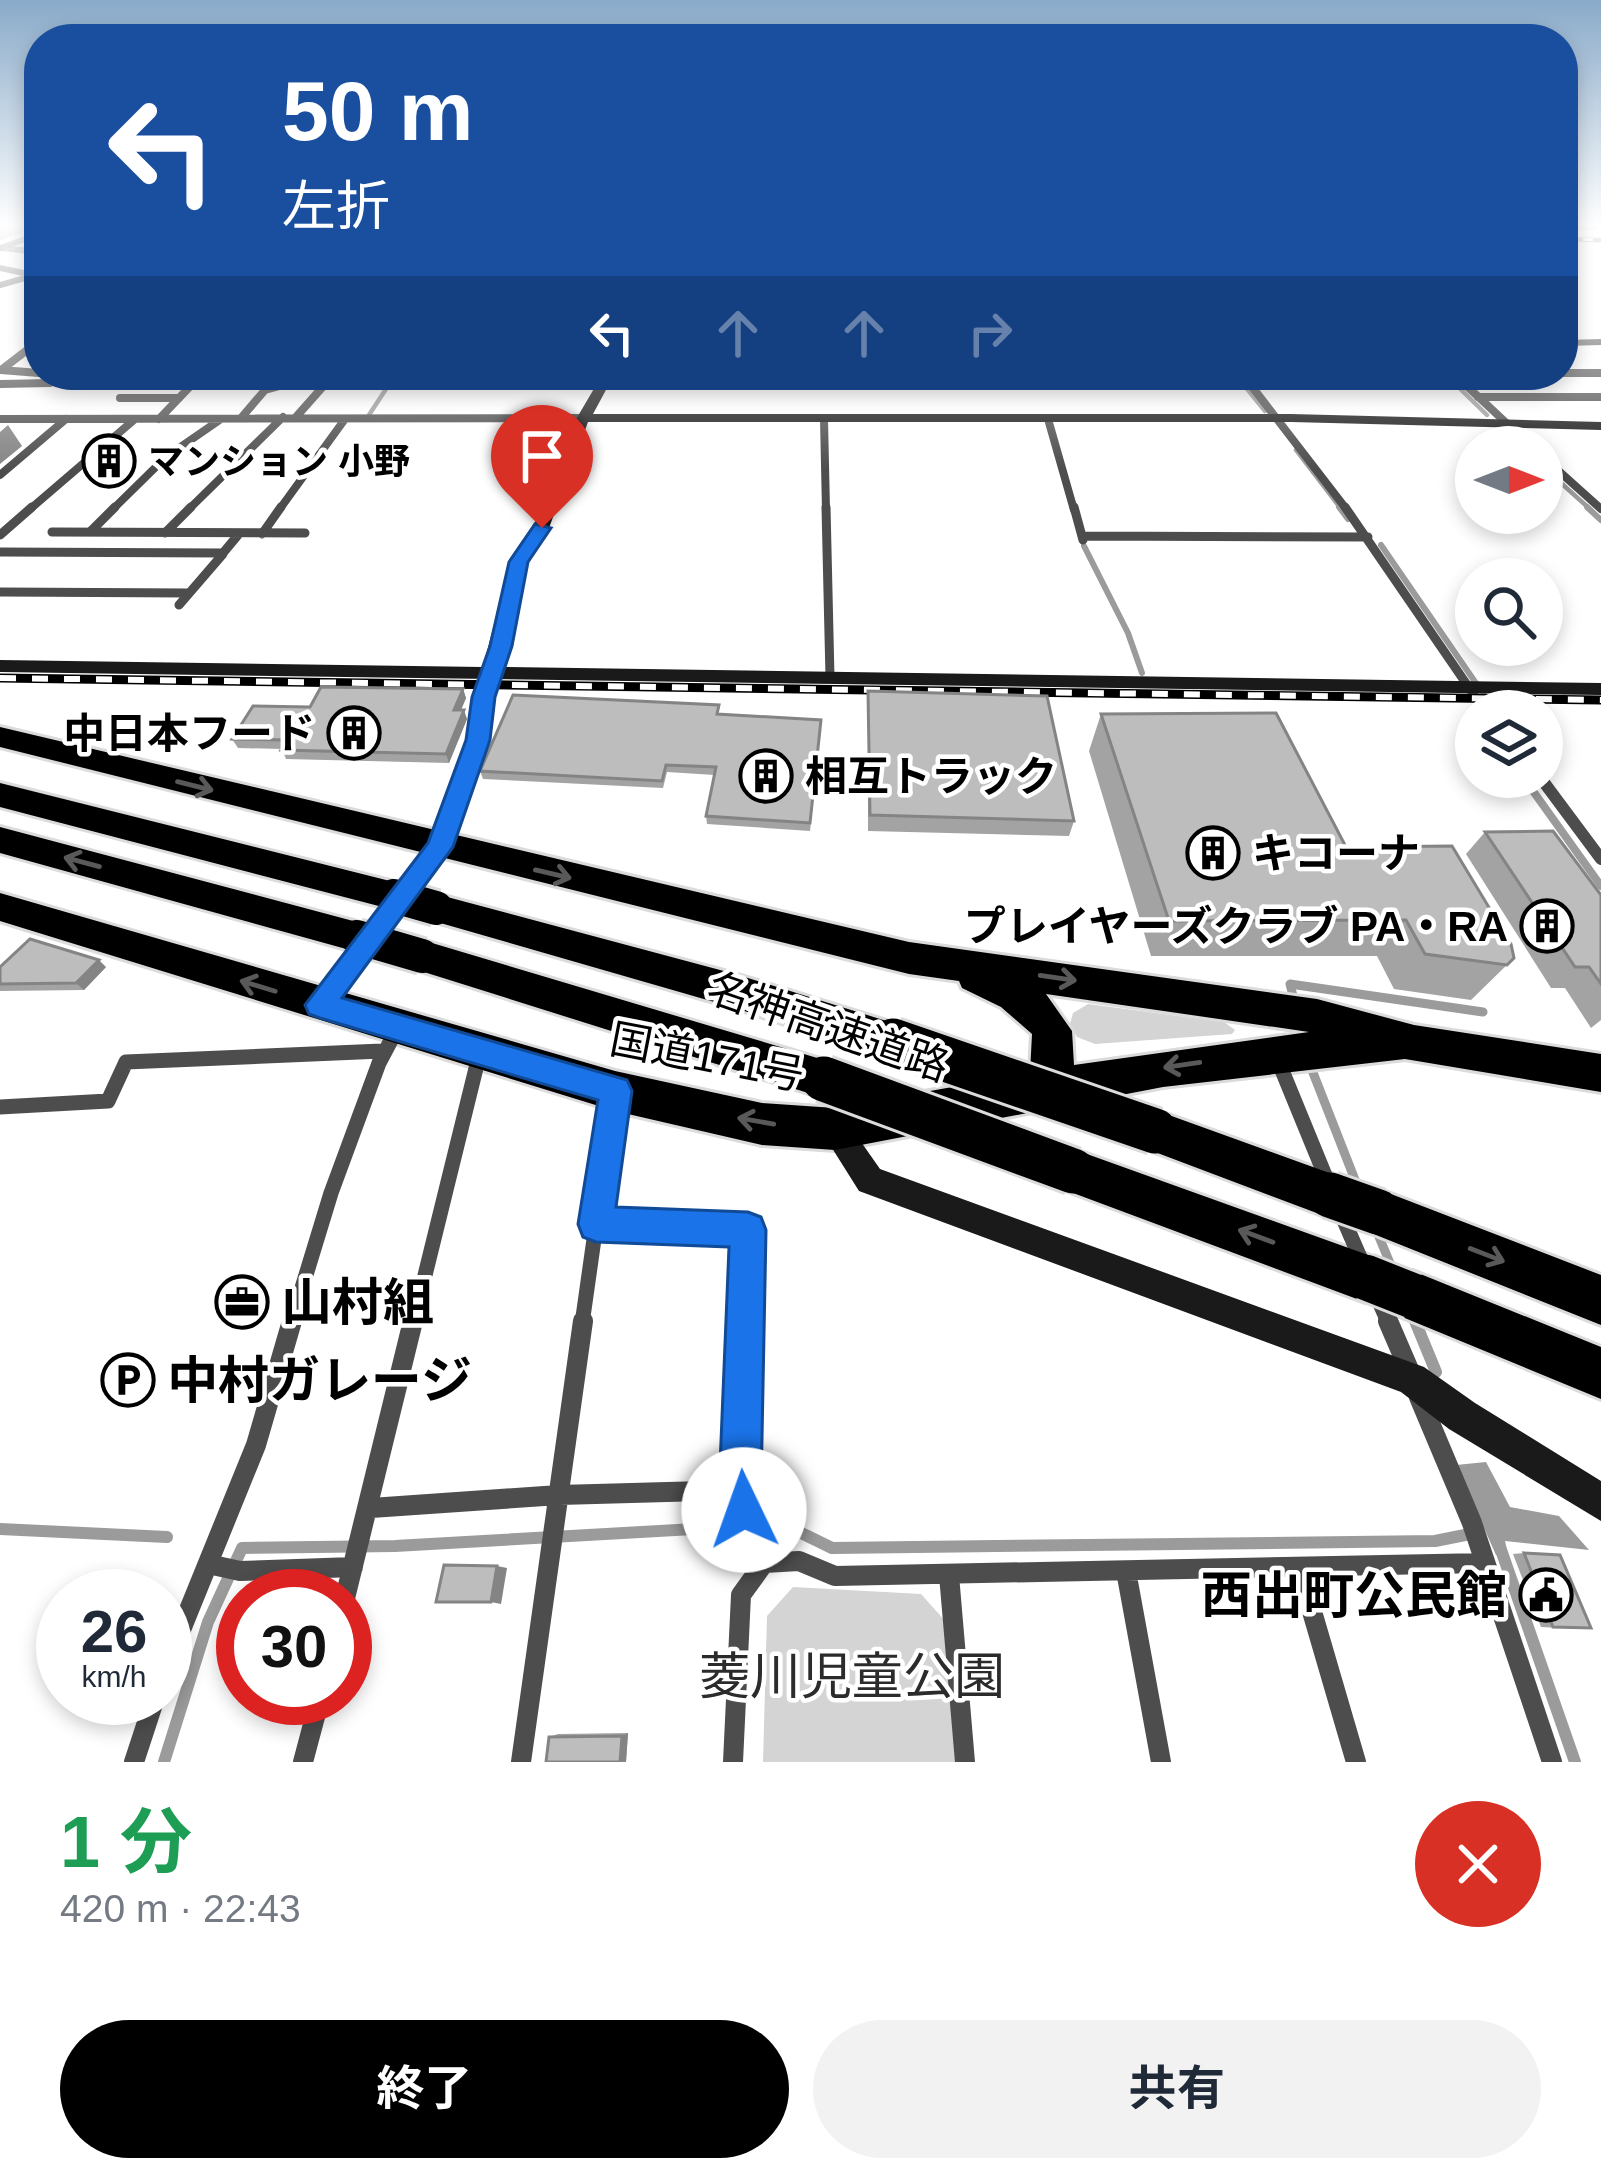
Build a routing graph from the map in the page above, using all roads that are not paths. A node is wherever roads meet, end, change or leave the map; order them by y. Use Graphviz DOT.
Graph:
graph roads {
  1 [pos="24,352"];
  2 [pos="24,372"];
  3 [pos="186,390"];
  4 [pos="265,390"];
  5 [pos="321,390"];
  6 [pos="599,390"];
  7 [pos="1255,390"];
  8 [pos="1471,390"];
  9 [pos="1478,397"];
  10 [pos="120,398"];
  11 [pos="178,398"];
  12 [pos="1601,398"];
  13 [pos="283,417"];
  14 [pos="296,417"];
  15 [pos="221,418"];
  16 [pos="241,418"];
  17 [pos="583,418"];
  18 [pos="1278,418"];
  19 [pos="0,419"];
  20 [pos="65,419"];
  21 [pos="136,419"];
  22 [pos="159,419"];
  23 [pos="345,419"];
  24 [pos="824,419"];
  25 [pos="1048,419"];
  26 [pos="1507,424"];
  27 [pos="1601,425"];
  28 [pos="1563,475"];
  29 [pos="0,476"];
  30 [pos="1601,509"];
  31 [pos="91,531"];
  32 [pos="52,532"];
  33 [pos="165,533"];
  34 [pos="305,533"];
  35 [pos="262,534"];
  36 [pos="0,535"];
  37 [pos="238,535"];
  38 [pos="1368,537"];
  39 [pos="0,552"];
  40 [pos="224,553"];
  41 [pos="0,592"];
  42 [pos="189,592"];
  43 [pos="178,605"];
  44 [pos="0,666"];
  45 [pos="491,674"];
  46 [pos="830,677"];
  47 [pos="1477,688"];
  48 [pos="1601,689"];
  49 [pos="0,736"];
  50 [pos="0,795"];
  51 [pos="1556,798"];
  52 [pos="0,840"];
  53 [pos="440,847"];
  54 [pos="1601,859"];
  55 [pos="0,907"];
  56 [pos="950,965"];
  57 [pos="320,1005"];
  58 [pos="1299,1037"];
  59 [pos="390,1039"];
  60 [pos="481,1050"];
  61 [pos="1601,1073"];
  62 [pos="1045,1090"];
  63 [pos="615,1091"];
  64 [pos="0,1107"];
  65 [pos="835,1129"];
  66 [pos="596,1224"];
  67 [pos="1601,1300"];
  68 [pos="1601,1373"];
  69 [pos="1412,1379"];
  70 [pos="559,1495"];
  71 [pos="742,1500"];
  72 [pos="1601,1502"];
  73 [pos="369,1516"];
  74 [pos="1483,1558"];
  75 [pos="354,1563"];
  76 [pos="764,1563"];
  77 [pos="1299,1567"];
  78 [pos="223,1568"];
  79 [pos="352,1569"];
  80 [pos="1126,1571"];
  81 [pos="950,1575"];
  82 [pos="192,1594"];
  83 [pos="146,1725"];
  84 [pos="313,1725"];
  85 [pos="134,1762"];
  86 [pos="304,1762"];
  87 [pos="521,1762"];
  88 [pos="734,1762"];
  89 [pos="965,1762"];
  90 [pos="1161,1762"];
  91 [pos="1356,1762"];
  92 [pos="1552,1762"];
  1 -- 2 [label="street"];
  3 -- 11 [label="street"];
  4 -- 16 [label="street"];
  5 -- 14 [label="street"];
  6 -- 17 [label="street"];
  7 -- 18 [label="street"];
  8 -- 9 [label="street"];
  9 -- 12 [label="street"];
  9 -- 26 [label="street"];
  10 -- 11 [label="street"];
  11 -- 22 [label="street"];
  13 -- 14 [label="street"];
  13 -- 16 [label="street"];
  13 -- 33 [label="street"];
  14 -- 23 [label="street"];
  15 -- 16 [label="street"];
  15 -- 22 [label="street"];
  15 -- 31 [label="street"];
  17 -- 23 [label="street"];
  17 -- 24 [label="street"];
  17 -- 45 [label="street"];
  18 -- 25 [label="street"];
  18 -- 26 [label="street"];
  18 -- 38 [label="street"];
  19 -- 20 [label="street"];
  20 -- 21 [label="street"];
  20 -- 29 [label="street"];
  21 -- 22 [label="street"];
  21 -- 36 [label="street"];
  23 -- 35 [label="street"];
  24 -- 25 [label="street"];
  24 -- 46 [label="street"];
  25 -- 38 [label="street"];
  26 -- 27 [label="street"];
  28 -- 30 [label="street"];
  31 -- 32 [label="street"];
  31 -- 33 [label="street"];
  33 -- 37 [label="street"];
  34 -- 35 [label="street"];
  35 -- 37 [label="street"];
  37 -- 40 [label="street"];
  38 -- 47 [label="street"];
  39 -- 40 [label="street"];
  40 -- 42 [label="street"];
  41 -- 42 [label="street"];
  42 -- 43 [label="street"];
  44 -- 45 [label="street"];
  45 -- 46 [label="street"];
  45 -- 53 [label="street"];
  46 -- 47 [label="street"];
  47 -- 48 [label="street"];
  49 -- 53 [label="highway, 国道171号, one-way"];
  50 -- 67 [label="highway, 名神高速道路, one-way, bridge"];
  51 -- 54 [label="street"];
  68 -- 52 [label="highway, 名神高速道路, one-way, bridge"];
  53 -- 56 [label="highway, 国道171号, one-way"];
  53 -- 57 [label="street"];
  57 -- 55 [label="highway, 国道171号, one-way"];
  56 -- 58 [label="highway, 国道171号, one-way"];
  56 -- 62 [label="highway"];
  57 -- 59 [label="highway, 国道171号"];
  58 -- 61 [label="highway, 国道171号"];
  58 -- 62 [label="highway, 国道171号, one-way"];
  58 -- 69 [label="street"];
  59 -- 60 [label="highway, 国道171号"];
  59 -- 64 [label="street"];
  59 -- 78 [label="street"];
  60 -- 63 [label="highway, 国道171号"];
  60 -- 73 [label="street"];
  62 -- 65 [label="highway, 国道171号"];
  65 -- 63 [label="highway, 国道171号, one-way"];
  63 -- 66 [label="street"];
  65 -- 69 [label="street"];
  66 -- 70 [label="street"];
  66 -- 71 [label="street"];
  69 -- 72 [label="street"];
  69 -- 74 [label="street"];
  70 -- 71 [label="street"];
  70 -- 73 [label="street"];
  70 -- 87 [label="street"];
  71 -- 76 [label="street"];
  73 -- 75 [label="street"];
  74 -- 77 [label="street"];
  74 -- 92 [label="street"];
  75 -- 78 [label="street"];
  75 -- 79 [label="street"];
  76 -- 81 [label="street"];
  76 -- 88 [label="street"];
  77 -- 80 [label="street"];
  77 -- 91 [label="street"];
  78 -- 82 [label="street"];
  80 -- 81 [label="street"];
  80 -- 90 [label="street"];
  81 -- 89 [label="street"];
  83 -- 85 [label="street"];
  84 -- 86 [label="street"];
}
